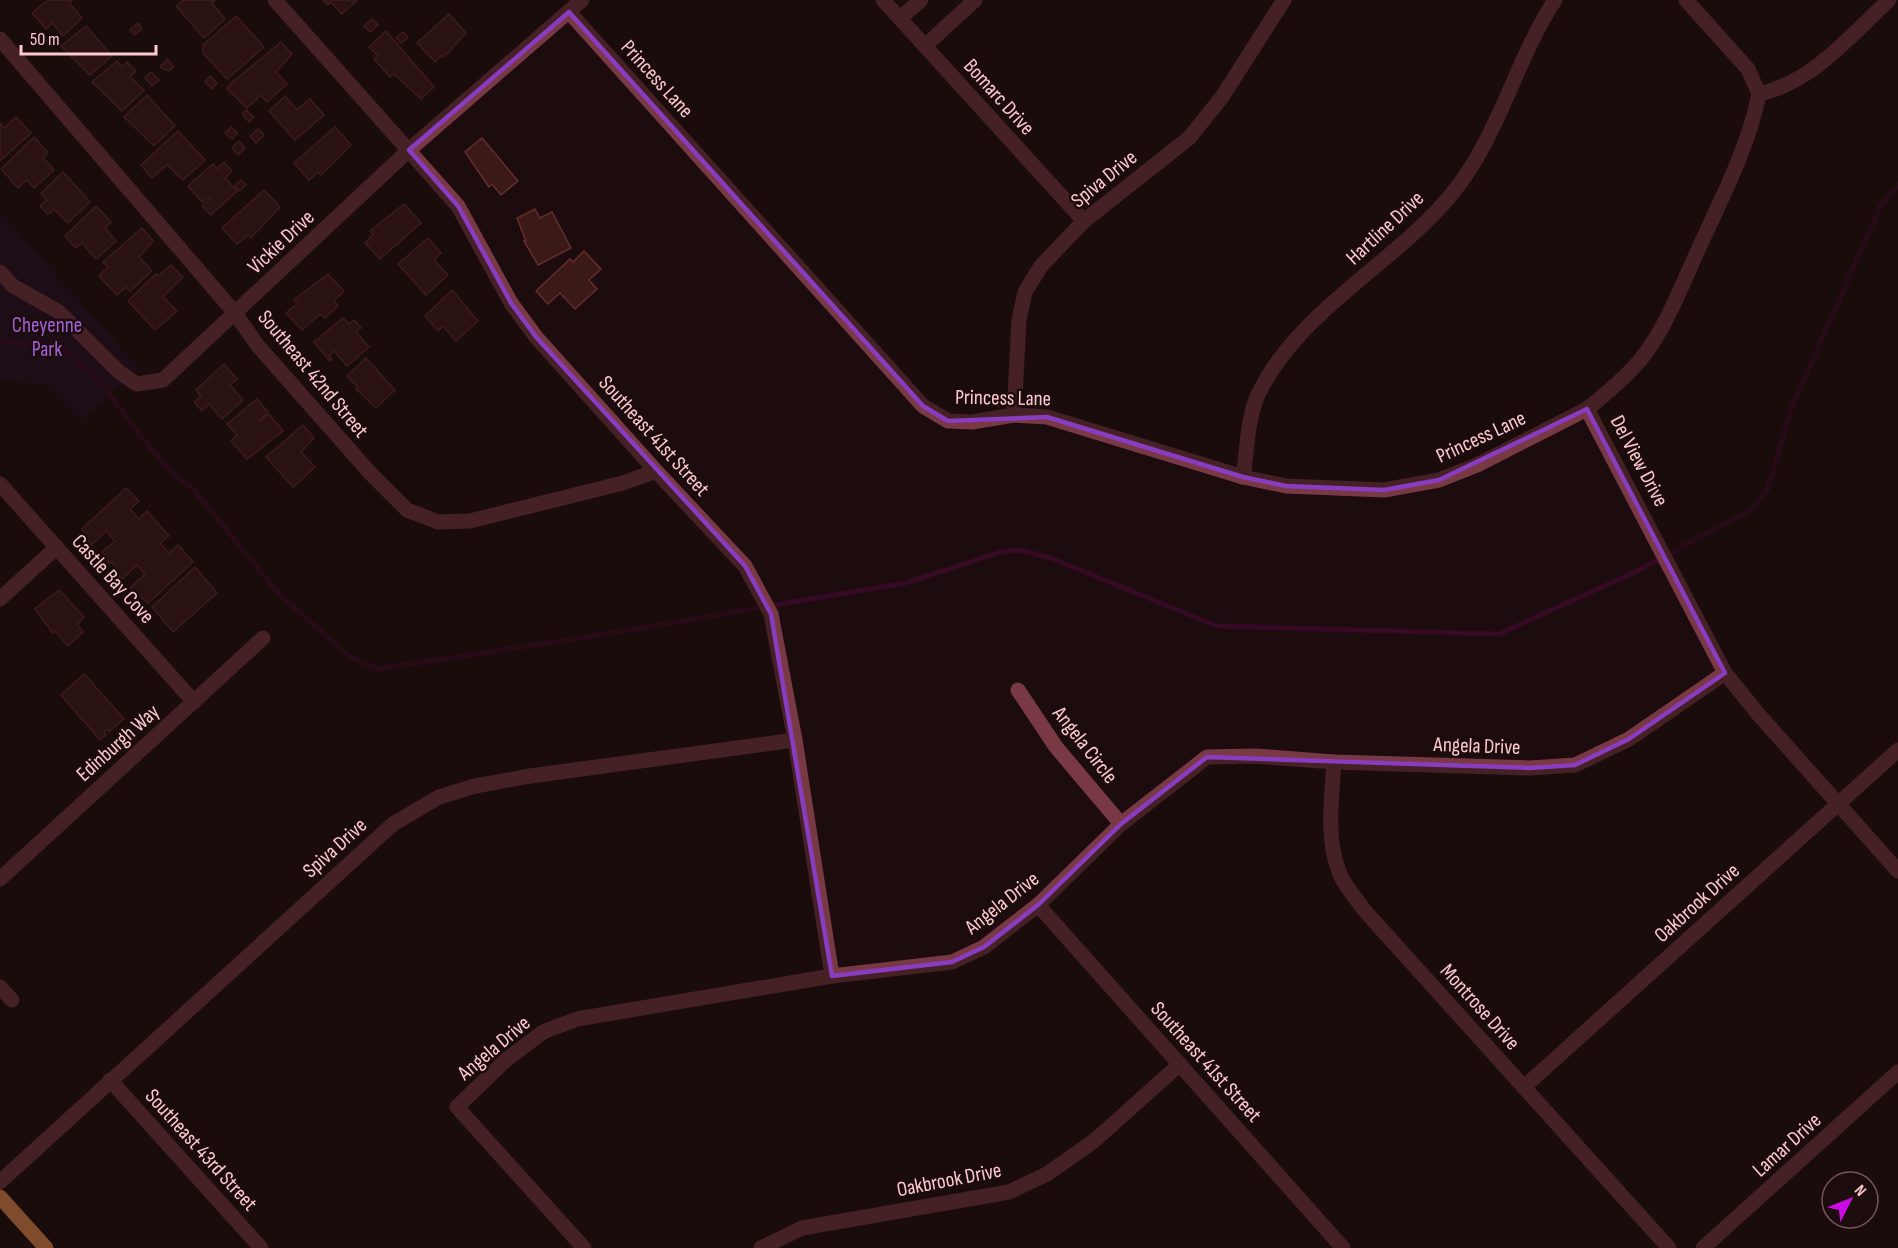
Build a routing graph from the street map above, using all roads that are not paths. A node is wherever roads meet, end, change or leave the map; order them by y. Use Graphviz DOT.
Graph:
graph roads {
  1 [pos="275,0"];
  2 [pos="582,0"];
  3 [pos="883,0"];
  4 [pos="921,0"];
  5 [pos="975,0"];
  6 [pos="1284,0"];
  7 [pos="1555,0"];
  8 [pos="1686,0"];
  9 [pos="1889,0"];
  10 [pos="569,12"];
  11 [pos="900,18"];
  12 [pos="0,39"];
  13 [pos="925,46"];
  14 [pos="1759,94"];
  15 [pos="409,150"];
  16 [pos="1084,221"];
  17 [pos="0,272"];
  18 [pos="235,313"];
  19 [pos="1587,408"];
  20 [pos="1014,415"];
  21 [pos="656,471"];
  22 [pos="1243,477"];
  23 [pos="0,484"];
  24 [pos="57,548"];
  25 [pos="0,598"];
  26 [pos="263,638"];
  27 [pos="1725,673"];
  28 [pos="1018,690"];
  29 [pos="194,702"];
  30 [pos="795,741"];
  31 [pos="1898,750"];
  32 [pos="1334,762"];
  33 [pos="1837,804"];
  34 [pos="1122,824"];
  35 [pos="1898,870"];
  36 [pos="0,879"];
  37 [pos="1038,905"];
  38 [pos="832,976"];
  39 [pos="0,987"];
  40 [pos="12,1000"];
  41 [pos="1180,1064"];
  42 [pos="1898,1072"];
  43 [pos="110,1080"];
  44 [pos="1524,1087"];
  45 [pos="0,1182"];
  46 [pos="0,1197"];
  47 [pos="46,1248"];
  48 [pos="261,1248"];
  49 [pos="584,1248"];
  50 [pos="761,1248"];
  51 [pos="1343,1248"];
  52 [pos="1669,1248"];
  53 [pos="1703,1248"];
  1 -- 15 [label="street, Southeast 41st Street"];
  2 -- 10 [label="street, Vickie Drive"];
  3 -- 11 [label="street, Bomarc Drive"];
  4 -- 11 [label="street"];
  5 -- 13 [label="street"];
  6 -- 16 [label="street, Spiva Drive"];
  7 -- 22 [label="street, Hartline Drive"];
  8 -- 14 [label="street"];
  9 -- 14 [label="street"];
  10 -- 15 [label="street, Vickie Drive"];
  10 -- 20 [label="street, Princess Lane"];
  11 -- 13 [label="street, Bomarc Drive"];
  12 -- 18 [label="street, Southeast 42nd Street"];
  13 -- 16 [label="street, Bomarc Drive"];
  14 -- 19 [label="street, Del View Drive"];
  15 -- 18 [label="street, Vickie Drive"];
  15 -- 21 [label="street, Southeast 41st Street"];
  16 -- 20 [label="street, Spiva Drive"];
  17 -- 18 [label="street, Vickie Drive"];
  18 -- 21 [label="street, Southeast 42nd Street"];
  19 -- 22 [label="street, Princess Lane"];
  19 -- 27 [label="street, Del View Drive"];
  20 -- 22 [label="street, Princess Lane"];
  21 -- 30 [label="street, Southeast 41st Street"];
  23 -- 24 [label="street, Castle Bay Cove"];
  24 -- 25 [label="street"];
  24 -- 29 [label="street, Castle Bay Cove"];
  26 -- 29 [label="street, Edinburgh Way"];
  27 -- 32 [label="street, Angela Drive"];
  27 -- 33 [label="street, Del View Drive"];
  28 -- 34 [label="street, Angela Circle"];
  29 -- 36 [label="street, Edinburgh Way"];
  30 -- 38 [label="street, Southeast 41st Street"];
  30 -- 43 [label="street, Spiva Drive"];
  31 -- 33 [label="street, Oakbrook Drive"];
  32 -- 34 [label="street, Angela Drive"];
  32 -- 44 [label="street, Montrose Drive"];
  33 -- 35 [label="street, Del View Drive"];
  33 -- 44 [label="street, Oakbrook Drive"];
  34 -- 37 [label="street, Angela Drive"];
  37 -- 38 [label="street, Angela Drive"];
  37 -- 41 [label="street, Southeast 41st Street"];
  38 -- 49 [label="street, Angela Drive"];
  39 -- 40 [label="street"];
  41 -- 50 [label="street, Oakbrook Drive"];
  41 -- 51 [label="street, Southeast 41st Street"];
  42 -- 53 [label="street, Lamar Drive"];
  43 -- 45 [label="street, Spiva Drive"];
  43 -- 48 [label="street, Southeast 43rd Street"];
  44 -- 52 [label="street, Montrose Drive"];
  46 -- 47 [label="main road"];
}
